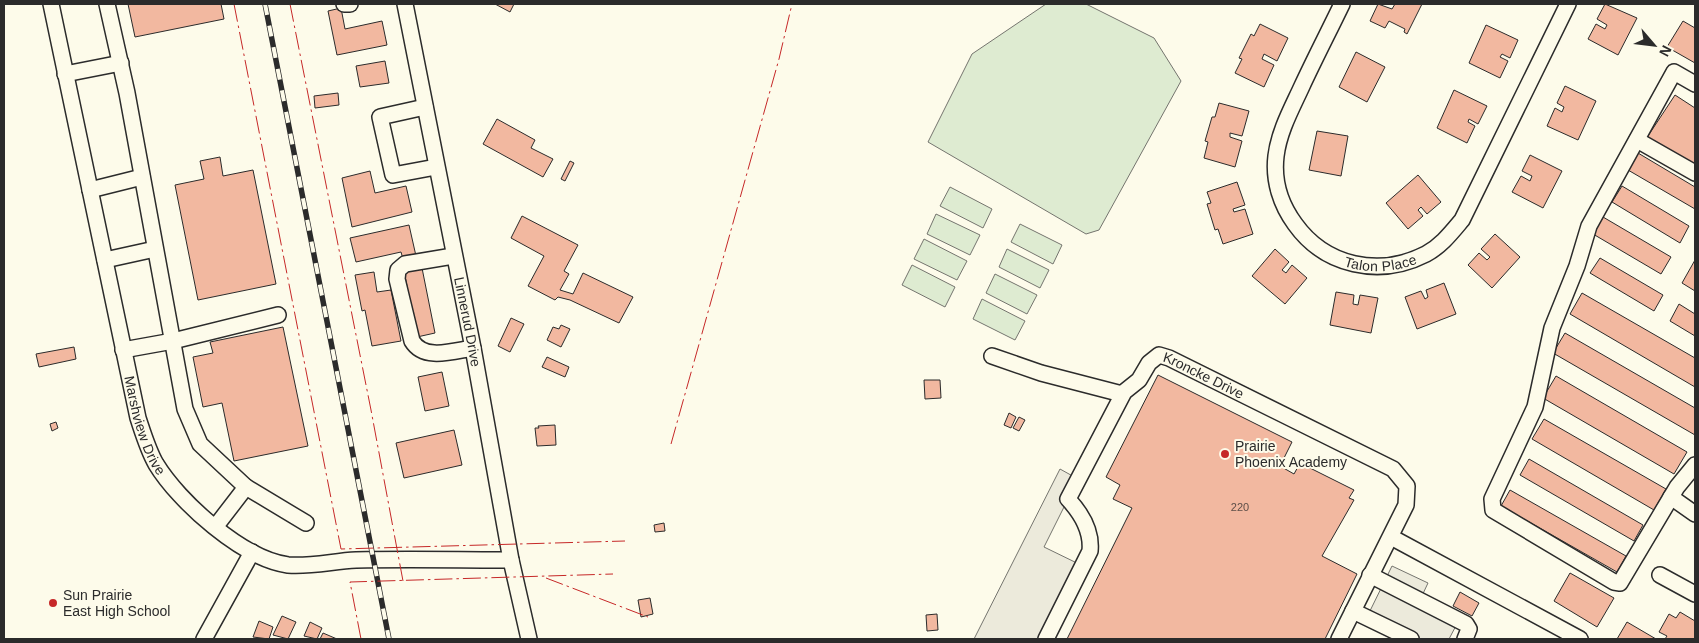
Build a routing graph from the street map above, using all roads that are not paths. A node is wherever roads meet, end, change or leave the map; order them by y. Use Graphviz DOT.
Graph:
graph roads {
  1 [pos="51,4"];
  2 [pos="107,4"];
  3 [pos="344,4"];
  4 [pos="350,4"];
  5 [pos="405,4"];
  6 [pos="1342,4"];
  7 [pos="1568,4"];
  8 [pos="121,63"];
  9 [pos="65,74"];
  10 [pos="1695,84"];
  11 [pos="425,107"];
  12 [pos="1637,140"];
  13 [pos="436,167"];
  14 [pos="1695,173"];
  15 [pos="142,177"];
  16 [pos="90,190"];
  17 [pos="156,249"];
  18 [pos="453,256"];
  19 [pos="105,260"];
  20 [pos="278,315"];
  21 [pos="173,341"];
  22 [pos="473,348"];
  23 [pos="123,350"];
  24 [pos="992,356"];
  25 [pos="1122,394"];
  26 [pos="1695,465"];
  27 [pos="246,487"];
  28 [pos="1671,497"];
  29 [pos="1695,514"];
  30 [pos="306,523"];
  31 [pos="216,526"];
  32 [pos="1390,537"];
  33 [pos="252,552"];
  34 [pos="512,560"];
  35 [pos="1370,575"];
  36 [pos="1660,575"];
  37 [pos="1695,594"];
  38 [pos="1353,611"];
  39 [pos="205,637"];
  40 [pos="529,639"];
  41 [pos="1046,639"];
  42 [pos="1339,639"];
  43 [pos="1412,639"];
  44 [pos="1465,639"];
  45 [pos="1580,639"];
  1 -- 9 [label="street, Marshview Drive"];
  2 -- 8 [label="street"];
  3 -- 4 [label="street"];
  5 -- 11 [label="street, Linnerud Drive"];
  6 -- 7 [label="street, Talon Place"];
  8 -- 9 [label="street"];
  8 -- 15 [label="street"];
  9 -- 16 [label="street, Marshview Drive"];
  10 -- 12 [label="street"];
  11 -- 13 [label="street, Linnerud Drive"];
  11 -- 13 [label="street"];
  12 -- 14 [label="street"];
  12 -- 28 [label="street"];
  13 -- 18 [label="street, Linnerud Drive"];
  15 -- 16 [label="street"];
  15 -- 17 [label="street"];
  16 -- 19 [label="street, Marshview Drive"];
  17 -- 19 [label="street"];
  17 -- 21 [label="street"];
  18 -- 22 [label="street, Linnerud Drive"];
  18 -- 22 [label="street"];
  19 -- 23 [label="street, Marshview Drive"];
  20 -- 21 [label="street"];
  21 -- 23 [label="street"];
  21 -- 27 [label="street"];
  22 -- 34 [label="street, Linnerud Drive"];
  23 -- 31 [label="street, Marshview Drive"];
  24 -- 25 [label="street"];
  25 -- 32 [label="street, Kroncke Drive"];
  25 -- 41 [label="street, Kroncke Drive"];
  26 -- 28 [label="street"];
  27 -- 30 [label="street"];
  27 -- 31 [label="street"];
  28 -- 29 [label="street"];
  31 -- 33 [label="street, Marshview Drive"];
  32 -- 35 [label="street, Kroncke Drive"];
  32 -- 45 [label="street"];
  33 -- 34 [label="street, Marshview Drive"];
  33 -- 39 [label="street"];
  34 -- 40 [label="street, Linnerud Drive"];
  35 -- 38 [label="street, Kroncke Drive"];
  35 -- 44 [label="street"];
  36 -- 37 [label="street"];
  38 -- 42 [label="street, Kroncke Drive"];
  38 -- 43 [label="street"];
}
